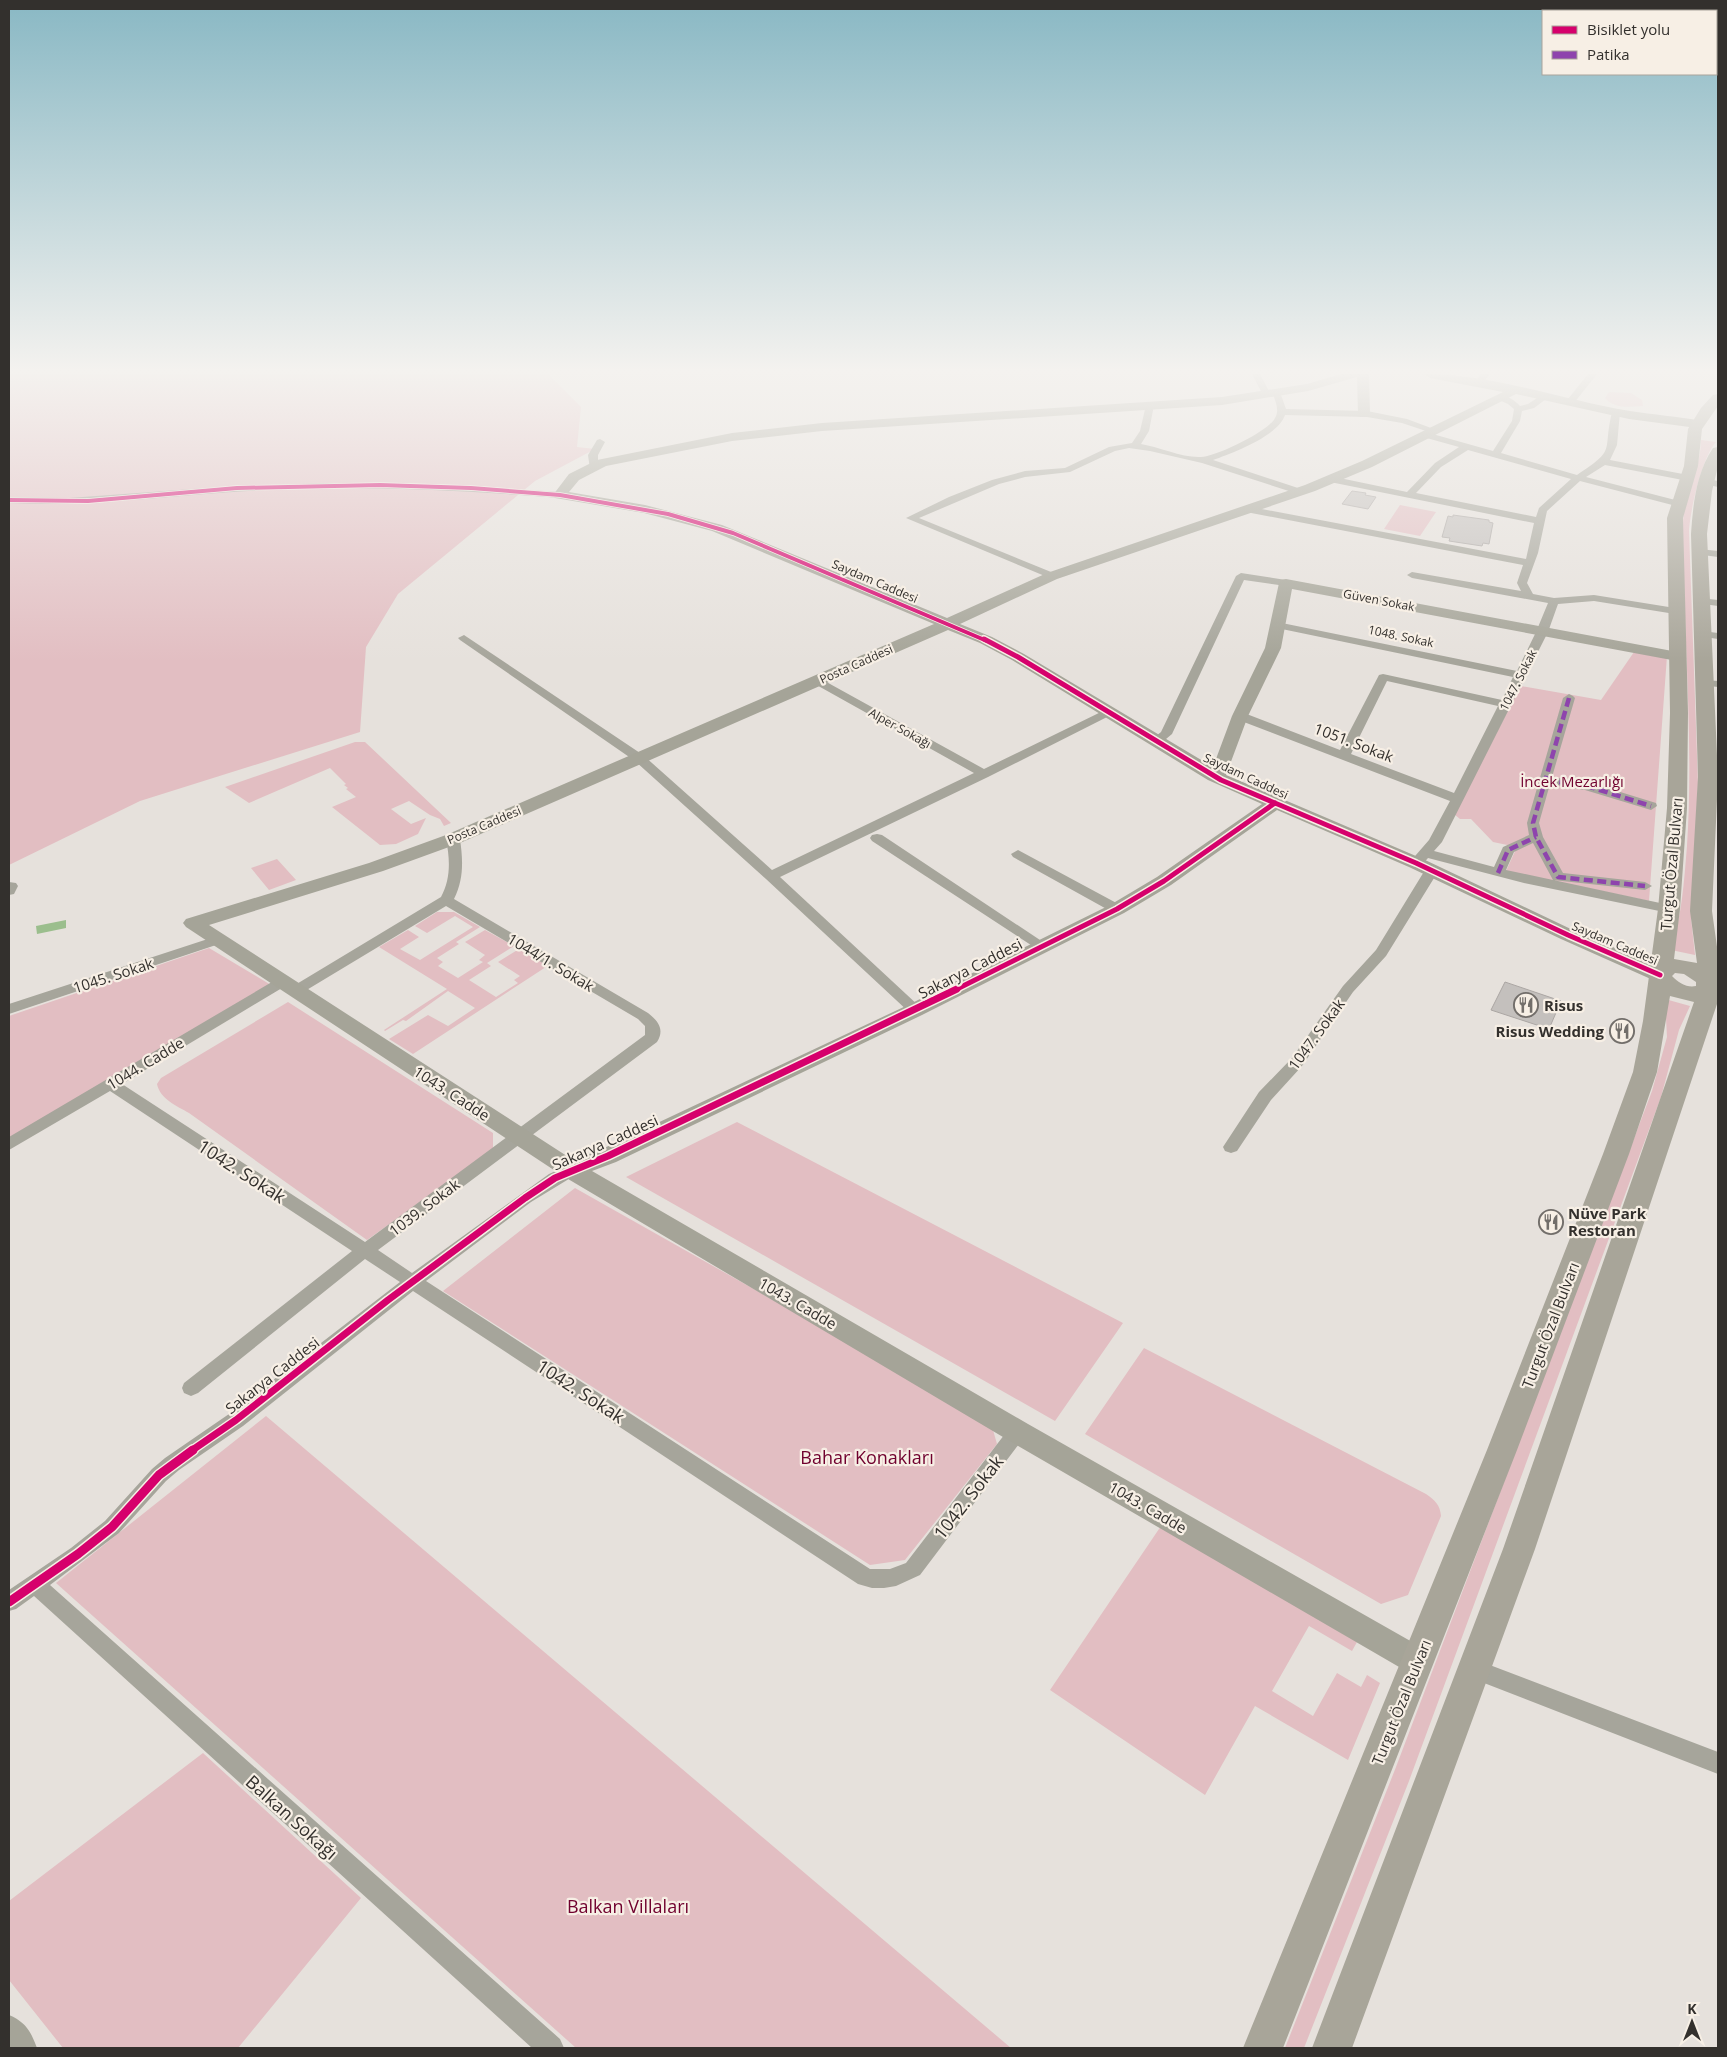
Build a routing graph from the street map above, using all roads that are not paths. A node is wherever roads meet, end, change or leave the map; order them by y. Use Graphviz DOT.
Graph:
graph roads {
  1 [pos="587,470"];
  2 [pos="1066,470"];
  3 [pos="1234,470"];
  4 [pos="1350,470"];
  5 [pos="1433,470"];
  6 [pos="1547,470"];
  7 [pos="1591,470"];
  8 [pos="1646,470"];
  9 [pos="1578,478"];
  10 [pos="1330,479"];
  11 [pos="1705,481"];
  12 [pos="1298,491"];
  13 [pos="560,495"];
  14 [pos="1409,495"];
  15 [pos="9,500"];
  16 [pos="1680,504"];
  17 [pos="1246,509"];
  18 [pos="1539,521"];
  19 [pos="1709,553"];
  20 [pos="1530,563"];
  21 [pos="1412,575"];
  22 [pos="1052,576"];
  23 [pos="1286,583"];
  24 [pos="1529,596"];
  25 [pos="1554,600"];
  26 [pos="1709,602"];
  27 [pos="1675,611"];
  28 [pos="946,623"];
  29 [pos="1277,625"];
  30 [pos="1542,632"];
  31 [pos="1710,635"];
  32 [pos="464,638"];
  33 [pos="1677,656"];
  34 [pos="1520,675"];
  35 [pos="817,682"];
  36 [pos="1711,684"];
  37 [pos="1569,698"];
  38 [pos="1506,704"];
  39 [pos="1110,713"];
  40 [pos="1240,716"];
  41 [pos="1712,739"];
  42 [pos="1156,741"];
  43 [pos="1344,755"];
  44 [pos="639,758"];
  45 [pos="984,774"];
  46 [pos="1214,776"];
  47 [pos="1546,780"];
  48 [pos="1457,799"];
  49 [pos="1275,803"];
  50 [pos="1651,806"];
  51 [pos="1536,837"];
  52 [pos="878,838"];
  53 [pos="453,839"];
  54 [pos="1018,854"];
  55 [pos="1421,858"];
  56 [pos="1432,870"];
  57 [pos="1498,873"];
  58 [pos="771,876"];
  59 [pos="1645,886"];
  60 [pos="446,900"];
  61 [pos="1116,909"];
  62 [pos="1669,909"];
  63 [pos="193,923"];
  64 [pos="217,940"];
  65 [pos="1042,946"];
  66 [pos="1660,975"];
  67 [pos="288,987"];
  68 [pos="1712,987"];
  69 [pos="9,1009"];
  70 [pos="915,1010"];
  71 [pos="653,1027"];
  72 [pos="110,1084"];
  73 [pos="518,1136"];
  74 [pos="9,1144"];
  75 [pos="1231,1146"];
  76 [pos="571,1170"];
  77 [pos="364,1251"];
  78 [pos="412,1282"];
  79 [pos="191,1388"];
  80 [pos="1018,1432"];
  81 [pos="35,1584"];
  82 [pos="9,1602"];
  83 [pos="1416,1661"];
  84 [pos="1474,1669"];
  85 [pos="1718,1763"];
  86 [pos="9,2032"];
  87 [pos="19,2048"];
  88 [pos="551,2048"];
  89 [pos="1263,2048"];
  90 [pos="1332,2048"];
  1 -- 13 [label="street"];
  2 -- 22 [label="street"];
  3 -- 12 [label="street"];
  4 -- 10 [label="street, Posta Caddesi"];
  5 -- 14 [label="street"];
  6 -- 9 [label="street"];
  7 -- 9 [label="street"];
  8 -- 11 [label="street"];
  9 -- 16 [label="street"];
  9 -- 18 [label="street"];
  10 -- 12 [label="street, Posta Caddesi"];
  10 -- 14 [label="street"];
  11 -- 16 [label="main road, Turgut Özal Bulvarı"];
  11 -- 19 [label="main road, Turgut Özal Bulvarı"];
  12 -- 17 [label="street, Posta Caddesi"];
  13 -- 15 [label="street, Saydam Caddesi"];
  13 -- 28 [label="street, Saydam Caddesi"];
  14 -- 18 [label="street"];
  16 -- 27 [label="main road, Turgut Özal Bulvarı"];
  17 -- 20 [label="street"];
  17 -- 22 [label="street, Posta Caddesi"];
  18 -- 20 [label="street"];
  19 -- 26 [label="main road, Turgut Özal Bulvarı"];
  20 -- 24 [label="street"];
  21 -- 24 [label="street"];
  22 -- 28 [label="street, Posta Caddesi"];
  23 -- 29 [label="street"];
  23 -- 30 [label="street, Güven Sokak"];
  23 -- 42 [label="street"];
  24 -- 25 [label="street"];
  25 -- 27 [label="street"];
  25 -- 30 [label="street, 1047. Sokak"];
  26 -- 31 [label="main road, Turgut Özal Bulvarı"];
  27 -- 33 [label="main road, Turgut Özal Bulvarı"];
  28 -- 35 [label="street, Posta Caddesi"];
  28 -- 39 [label="street, Saydam Caddesi"];
  29 -- 34 [label="street, 1048. Sokak"];
  29 -- 40 [label="street"];
  30 -- 33 [label="street, Güven Sokak"];
  30 -- 34 [label="street, 1047. Sokak"];
  31 -- 36 [label="main road, Turgut Özal Bulvarı"];
  32 -- 44 [label="street"];
  33 -- 62 [label="main road, Turgut Özal Bulvarı"];
  34 -- 38 [label="street, 1047. Sokak"];
  35 -- 44 [label="street, Posta Caddesi"];
  35 -- 45 [label="street, Alper Sokağı"];
  36 -- 41 [label="main road, Turgut Özal Bulvarı"];
  37 -- 47 [label="street"];
  38 -- 43 [label="street"];
  38 -- 48 [label="street, 1047. Sokak"];
  39 -- 42 [label="street, Saydam Caddesi"];
  39 -- 45 [label="street"];
  40 -- 43 [label="street, 1051. Sokak"];
  40 -- 46 [label="street"];
  41 -- 68 [label="main road, Turgut Özal Bulvarı"];
  42 -- 46 [label="street, Saydam Caddesi"];
  43 -- 48 [label="street, 1051. Sokak"];
  44 -- 53 [label="street, Posta Caddesi"];
  44 -- 58 [label="street"];
  45 -- 58 [label="street"];
  46 -- 49 [label="street, Saydam Caddesi"];
  47 -- 50 [label="street"];
  47 -- 51 [label="street"];
  48 -- 55 [label="street, 1047. Sokak"];
  49 -- 55 [label="street, Saydam Caddesi"];
  49 -- 61 [label="street, Sakarya Caddesi"];
  51 -- 57 [label="street"];
  51 -- 59 [label="street"];
  52 -- 65 [label="street"];
  53 -- 60 [label="street"];
  53 -- 63 [label="street, Posta Caddesi"];
  54 -- 61 [label="street"];
  55 -- 56 [label="street, Saydam Caddesi"];
  55 -- 57 [label="street, Saydam Caddesi"];
  56 -- 66 [label="street, Saydam Caddesi"];
  56 -- 75 [label="street, 1047. Sokak"];
  57 -- 62 [label="street, Saydam Caddesi"];
  58 -- 70 [label="street"];
  60 -- 67 [label="street, 1044. Cadde"];
  60 -- 71 [label="street, 1044/1. Sokak"];
  61 -- 65 [label="street, Sakarya Caddesi"];
  62 -- 66 [label="main road, Turgut Özal Bulvarı"];
  63 -- 64 [label="street, 1043. Cadde"];
  64 -- 67 [label="street, 1043. Cadde"];
  64 -- 69 [label="street, 1045. Sokak"];
  65 -- 70 [label="street, Sakarya Caddesi"];
  66 -- 68 [label="main road"];
  66 -- 83 [label="main road, Turgut Özal Bulvarı"];
  67 -- 72 [label="street, 1044. Cadde"];
  67 -- 73 [label="street, 1043. Cadde"];
  68 -- 84 [label="main road, Turgut Özal Bulvarı"];
  70 -- 76 [label="street, Sakarya Caddesi"];
  71 -- 73 [label="street, 1039. Sokak"];
  72 -- 74 [label="street, 1044. Cadde"];
  72 -- 77 [label="street, 1042. Sokak"];
  73 -- 76 [label="street, 1043. Cadde"];
  73 -- 77 [label="street, 1039. Sokak"];
  76 -- 78 [label="street, Sakarya Caddesi"];
  76 -- 80 [label="street, 1043. Cadde"];
  77 -- 78 [label="street, 1042. Sokak"];
  77 -- 79 [label="street, 1039. Sokak"];
  78 -- 80 [label="street, 1042. Sokak"];
  78 -- 81 [label="street, Sakarya Caddesi"];
  80 -- 83 [label="street, 1043. Cadde"];
  81 -- 82 [label="street, Sakarya Caddesi"];
  81 -- 88 [label="street, Balkan Sokağı"];
  83 -- 89 [label="main road, Turgut Özal Bulvarı"];
  84 -- 85 [label="street"];
  84 -- 90 [label="main road, Turgut Özal Bulvarı"];
  86 -- 87 [label="street"];
}
